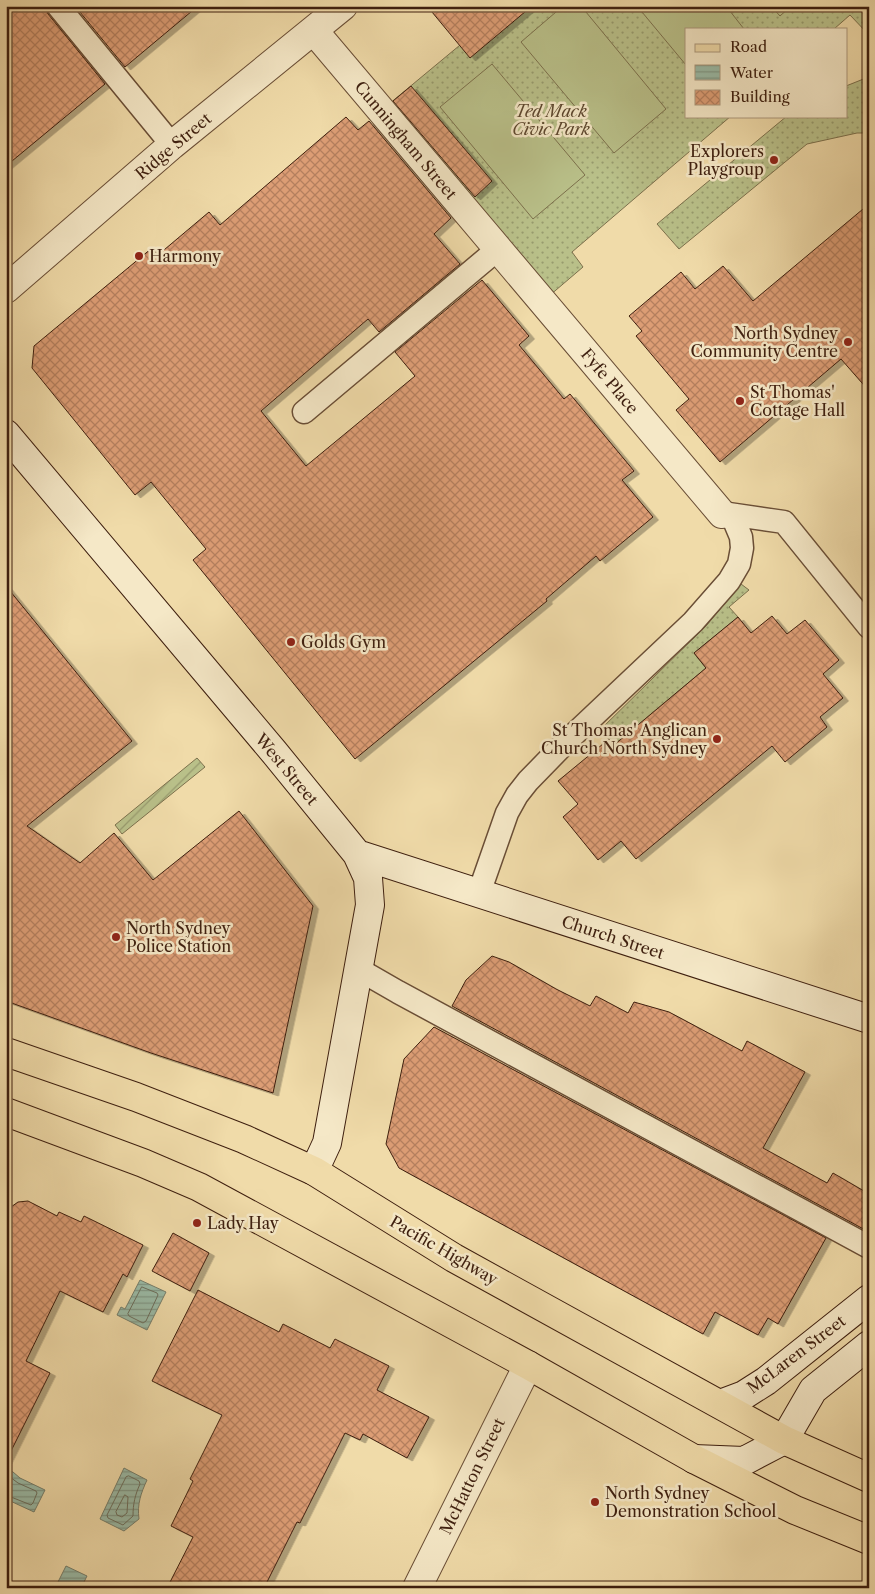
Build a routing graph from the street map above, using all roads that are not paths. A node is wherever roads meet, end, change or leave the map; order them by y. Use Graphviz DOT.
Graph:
graph roads {
  1 [pos="58,6"];
  2 [pos="343,6"];
  3 [pos="314,31"];
  4 [pos="172,146"];
  5 [pos="498,248"];
  6 [pos="6,289"];
  7 [pos="304,412"];
  8 [pos="6,434"];
  9 [pos="726,514"];
  10 [pos="869,627"];
  11 [pos="357,854"];
  12 [pos="479,893"];
  13 [pos="358,969"];
  14 [pos="869,1020"];
  15 [pos="6,1052"];
  16 [pos="6,1112"];
  17 [pos="314,1172"];
  18 [pos="869,1247"];
  19 [pos="869,1299"];
  20 [pos="869,1344"];
  21 [pos="528,1365"];
  22 [pos="720,1404"];
  23 [pos="784,1440"];
  24 [pos="694,1459"];
  25 [pos="869,1478"];
  26 [pos="869,1540"];
  27 [pos="417,1588"];
  1 -- 4 [label="lane"];
  2 -- 3 [label="street, Ridge Street"];
  3 -- 4 [label="street, Ridge Street"];
  3 -- 5 [label="street, Cunningham Street"];
  4 -- 6 [label="street, Ridge Street"];
  5 -- 7 [label="lane"];
  5 -- 9 [label="street, Fyfe Place"];
  8 -- 11 [label="street, West Street"];
  9 -- 10 [label="lane"];
  9 -- 12 [label="lane"];
  11 -- 12 [label="street, Church Street"];
  11 -- 13 [label="street, West Street"];
  12 -- 14 [label="street, Church Street"];
  13 -- 17 [label="street, West Street"];
  13 -- 18 [label="lane"];
  15 -- 17 [label="main road, Pacific Highway"];
  16 -- 21 [label="main road"];
  17 -- 22 [label="main road, Pacific Highway"];
  19 -- 22 [label="street, McLaren Street"];
  20 -- 23 [label="street"];
  21 -- 24 [label="main road"];
  21 -- 27 [label="street, McHatton Street"];
  22 -- 23 [label="main road, Pacific Highway"];
  23 -- 24 [label="street"];
  23 -- 25 [label="main road, Pacific Highway"];
  24 -- 26 [label="main road"];
}
